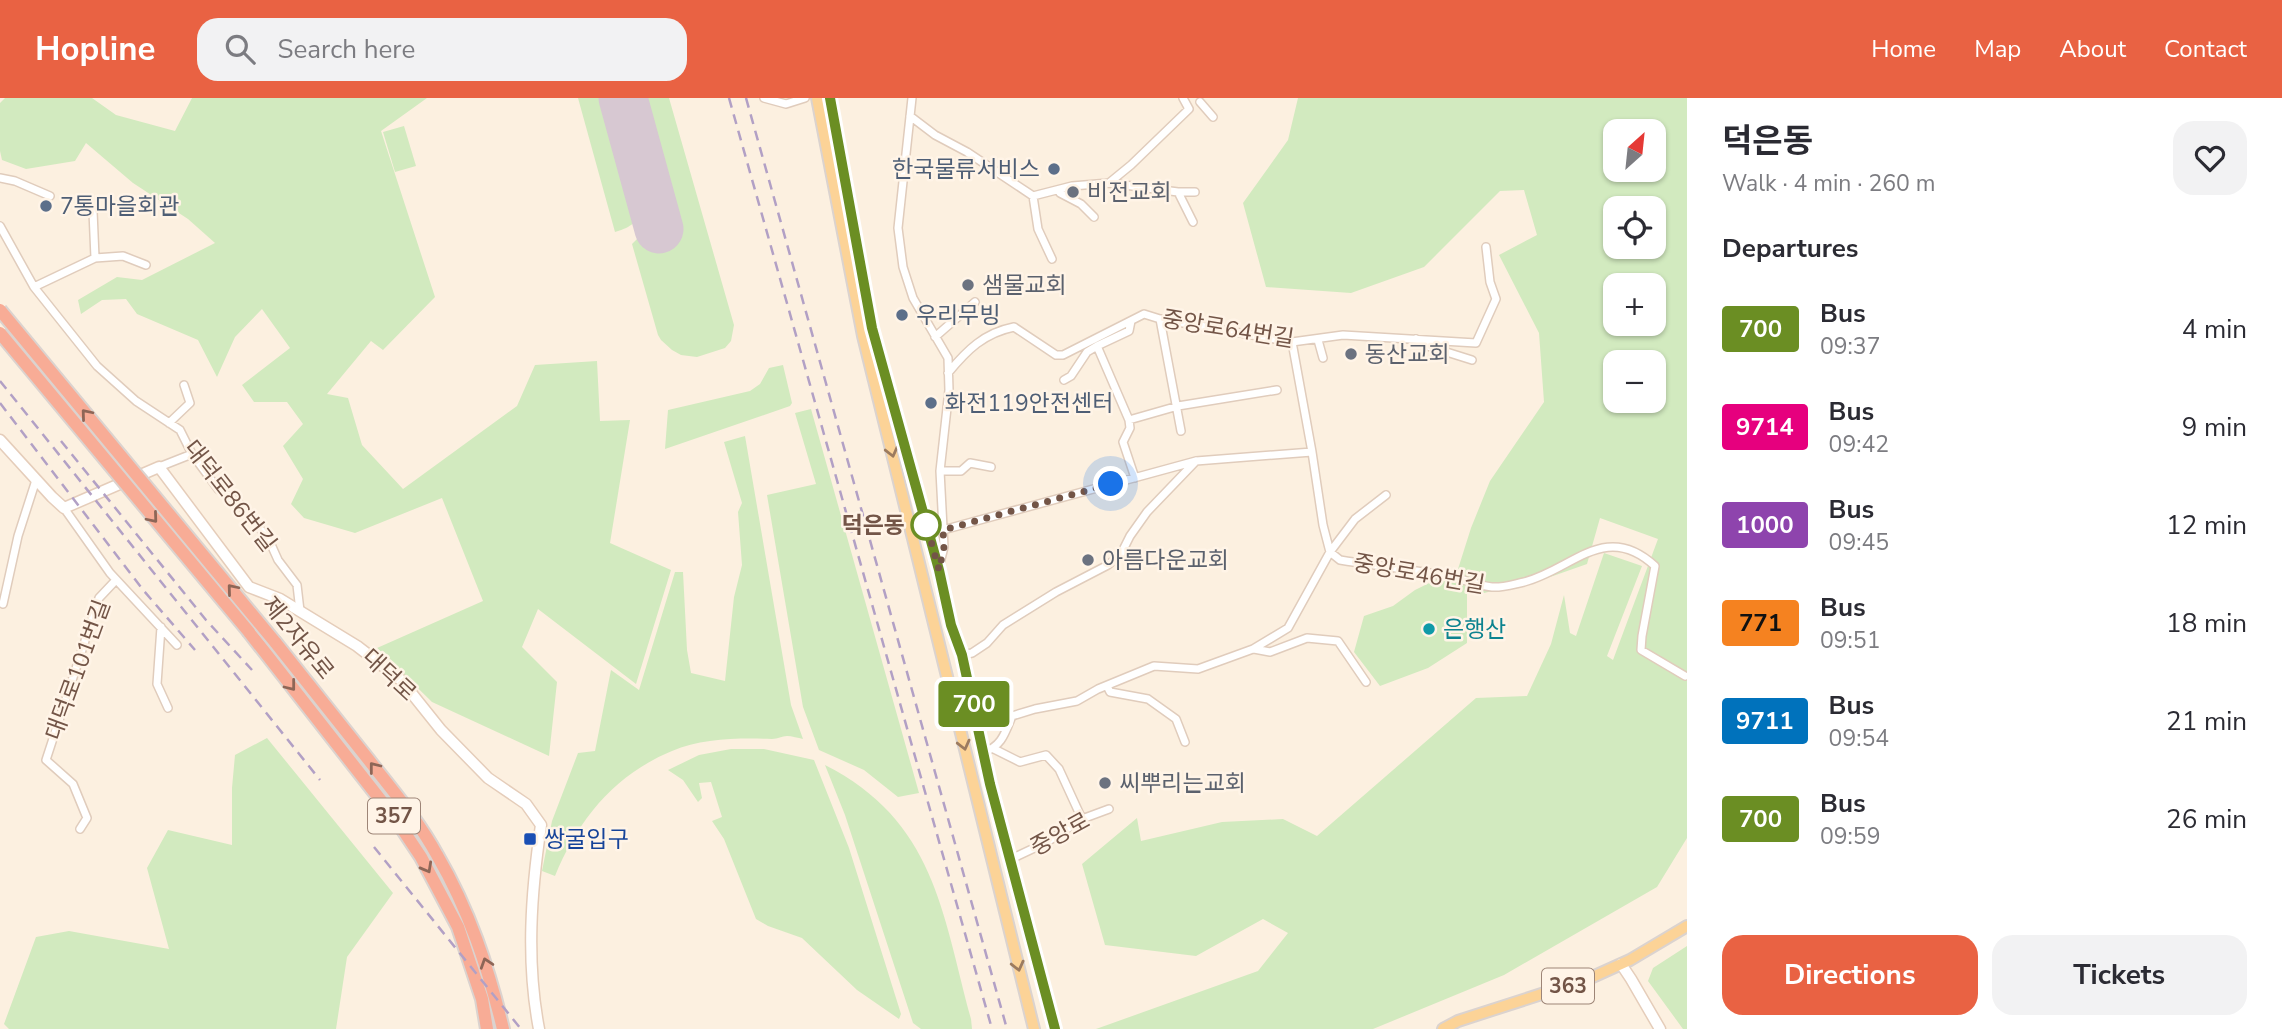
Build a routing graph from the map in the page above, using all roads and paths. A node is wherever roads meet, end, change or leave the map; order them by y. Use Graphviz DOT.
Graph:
graph roads {
  1 [pos="764,98"];
  2 [pos="805,98"];
  3 [pos="817,98"];
  4 [pos="830,98"];
  5 [pos="912,98"];
  6 [pos="1183,98"];
  7 [pos="1202,100"];
  8 [pos="1189,109"];
  9 [pos="910,116"];
  10 [pos="1213,117"];
  11 [pos="0,178"];
  12 [pos="1109,183"];
  13 [pos="1059,190"];
  14 [pos="1178,192"];
  15 [pos="1195,192"];
  16 [pos="50,196"];
  17 [pos="1033,196"];
  18 [pos="93,211"];
  19 [pos="1094,217"];
  20 [pos="1193,222"];
  21 [pos="0,226"];
  22 [pos="1486,247"];
  23 [pos="95,258"];
  24 [pos="1052,259"];
  25 [pos="146,265"];
  26 [pos="34,287"];
  27 [pos="975,302"];
  28 [pos="0,310"];
  29 [pos="1160,319"];
  30 [pos="1131,321"];
  31 [pos="0,334"];
  32 [pos="935,337"];
  33 [pos="1416,339"];
  34 [pos="1318,340"];
  35 [pos="1292,342"];
  36 [pos="1097,346"];
  37 [pos="1323,358"];
  38 [pos="1472,360"];
  39 [pos="948,373"];
  40 [pos="1064,380"];
  41 [pos="184,385"];
  42 [pos="1277,390"];
  43 [pos="1178,405"];
  44 [pos="1129,420"];
  45 [pos="169,423"];
  46 [pos="1181,431"];
  47 [pos="0,440"];
  48 [pos="1312,452"];
  49 [pos="192,454"];
  50 [pos="1196,461"];
  51 [pos="159,467"];
  52 [pos="990,467"];
  53 [pos="940,471"];
  54 [pos="1135,478"];
  55 [pos="36,480"];
  56 [pos="1387,495"];
  57 [pos="64,508"];
  58 [pos="943,530"];
  59 [pos="1331,552"];
  60 [pos="939,570"];
  61 [pos="116,580"];
  62 [pos="3,604"];
  63 [pos="300,611"];
  64 [pos="162,628"];
  65 [pos="177,645"];
  66 [pos="1253,649"];
  67 [pos="962,655"];
  68 [pos="1685,676"];
  69 [pos="1366,682"];
  70 [pos="1107,686"];
  71 [pos="168,708"];
  72 [pos="1012,716"];
  73 [pos="979,727"];
  74 [pos="1185,742"];
  75 [pos="989,750"];
  76 [pos="1109,809"];
  77 [pos="1082,818"];
  78 [pos="80,829"];
  79 [pos="1011,859"];
  80 [pos="1687,926"];
  81 [pos="1621,964"];
  82 [pos="487,1029"];
  83 [pos="503,1029"];
  84 [pos="539,1029"];
  85 [pos="1034,1029"];
  86 [pos="1055,1029"];
  87 [pos="1443,1029"];
  88 [pos="1660,1029"];
  1 -- 2 [label="street"];
  3 -- 85 [label="main road, one-way"];
  4 -- 60 [label="main road, 중앙로"];
  5 -- 9 [label="street"];
  6 -- 8 [label="street"];
  7 -- 8 [label="street"];
  7 -- 10 [label="street"];
  8 -- 12 [label="street"];
  9 -- 17 [label="street"];
  9 -- 32 [label="street"];
  11 -- 16 [label="street"];
  12 -- 13 [label="street"];
  12 -- 14 [label="street"];
  13 -- 17 [label="street"];
  13 -- 19 [label="street"];
  14 -- 15 [label="street"];
  14 -- 20 [label="street"];
  17 -- 24 [label="street"];
  18 -- 23 [label="street"];
  21 -- 26 [label="street, 대덕로86번길"];
  22 -- 33 [label="street, 중앙로64번길"];
  23 -- 25 [label="street"];
  23 -- 26 [label="street"];
  26 -- 45 [label="street, 대덕로86번길"];
  27 -- 32 [label="street"];
  83 -- 28 [label="highway, 제2자유로 / 357, one-way, bridge"];
  29 -- 30 [label="street, 중앙로64번길"];
  29 -- 35 [label="street, 중앙로64번길"];
  29 -- 43 [label="street"];
  30 -- 36 [label="street"];
  30 -- 39 [label="street, 중앙로64번길"];
  31 -- 82 [label="highway, 제2자유로 / 357, one-way, bridge"];
  32 -- 39 [label="street"];
  33 -- 34 [label="street, 중앙로64번길"];
  33 -- 38 [label="street, 중앙로64번길"];
  34 -- 35 [label="street, 중앙로64번길"];
  34 -- 37 [label="street"];
  35 -- 48 [label="street"];
  36 -- 40 [label="street"];
  36 -- 44 [label="street"];
  39 -- 53 [label="street"];
  41 -- 45 [label="street, 대덕로86번길"];
  42 -- 43 [label="street"];
  43 -- 44 [label="street"];
  43 -- 46 [label="street"];
  44 -- 54 [label="street"];
  45 -- 49 [label="street, 대덕로86번길"];
  47 -- 55 [label="street"];
  48 -- 50 [label="street"];
  48 -- 59 [label="street"];
  49 -- 51 [label="street"];
  49 -- 63 [label="street, 대덕로86번길"];
  50 -- 54 [label="street"];
  50 -- 67 [label="street"];
  51 -- 57 [label="street"];
  51 -- 63 [label="street, 대덕로"];
  52 -- 53 [label="street"];
  53 -- 58 [label="street"];
  54 -- 58 [label="street"];
  55 -- 57 [label="street"];
  55 -- 62 [label="street"];
  56 -- 59 [label="street, 중앙로46번길"];
  57 -- 61 [label="street"];
  58 -- 60 [label="street"];
  59 -- 66 [label="street, 중앙로46번길"];
  59 -- 68 [label="street, 중앙로46번길"];
  60 -- 67 [label="main road, 중앙로"];
  61 -- 64 [label="street"];
  61 -- 78 [label="street, 대덕로101번길"];
  63 -- 84 [label="street, 대덕로"];
  64 -- 65 [label="street"];
  64 -- 71 [label="street"];
  66 -- 69 [label="street, 중앙로46번길"];
  66 -- 70 [label="street, 중앙로46번길"];
  67 -- 73 [label="main road, 중앙로"];
  70 -- 72 [label="street, 중앙로46번길"];
  70 -- 74 [label="street"];
  72 -- 73 [label="street, 중앙로46번길"];
  72 -- 75 [label="street"];
  73 -- 75 [label="main road, 중앙로"];
  75 -- 77 [label="street"];
  75 -- 79 [label="main road, 중앙로"];
  76 -- 77 [label="street, 중앙로"];
  77 -- 79 [label="street, 중앙로"];
  79 -- 86 [label="main road, 중앙로"];
  80 -- 81 [label="main road, 363"];
  81 -- 87 [label="main road, 363"];
  81 -- 88 [label="street"];
}
